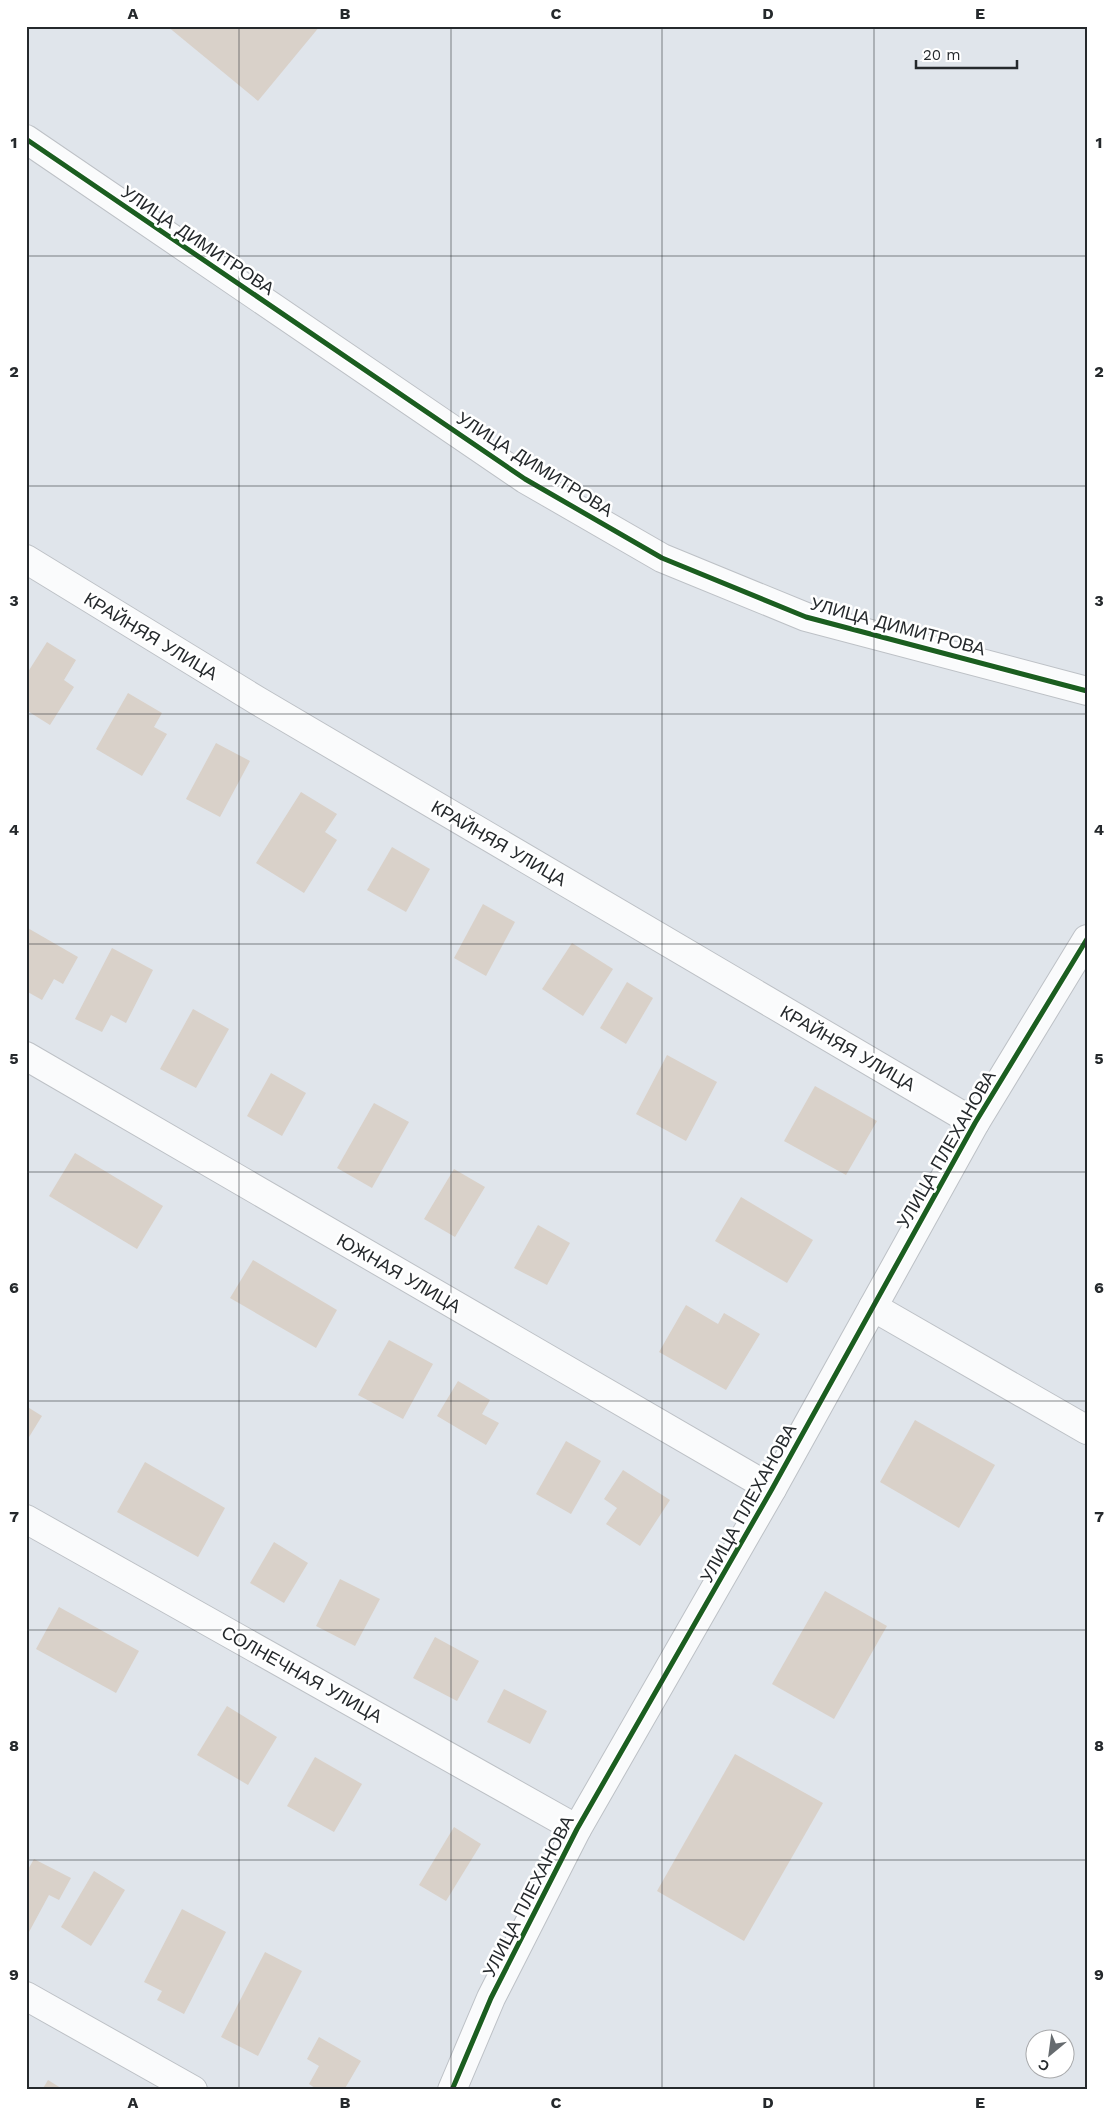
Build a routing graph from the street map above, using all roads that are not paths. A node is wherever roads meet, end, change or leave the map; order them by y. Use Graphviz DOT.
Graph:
graph roads {
  1 [pos="26,139"];
  2 [pos="26,559"];
  3 [pos="1087,691"];
  4 [pos="1087,939"];
  5 [pos="26,1056"];
  6 [pos="974,1123"];
  7 [pos="873,1307"];
  8 [pos="1087,1430"];
  9 [pos="772,1489"];
  10 [pos="26,1519"];
  11 [pos="577,1829"];
  12 [pos="26,1996"];
  13 [pos="193,2090"];
  14 [pos="452,2090"];
  1 -- 3 [label="street, УЛИЦА ДИМИТРОВА"];
  2 -- 6 [label="street, КРАЙНЯЯ УЛИЦА"];
  4 -- 6 [label="street, УЛИЦА ПЛЕХАНОВА"];
  5 -- 9 [label="street, ЮЖНАЯ УЛИЦА"];
  6 -- 7 [label="street, УЛИЦА ПЛЕХАНОВА"];
  7 -- 8 [label="street"];
  7 -- 9 [label="street, УЛИЦА ПЛЕХАНОВА"];
  9 -- 11 [label="street, УЛИЦА ПЛЕХАНОВА"];
  10 -- 11 [label="street, СОЛНЕЧНАЯ УЛИЦА"];
  11 -- 14 [label="street, УЛИЦА ПЛЕХАНОВА"];
  12 -- 13 [label="street"];
}
